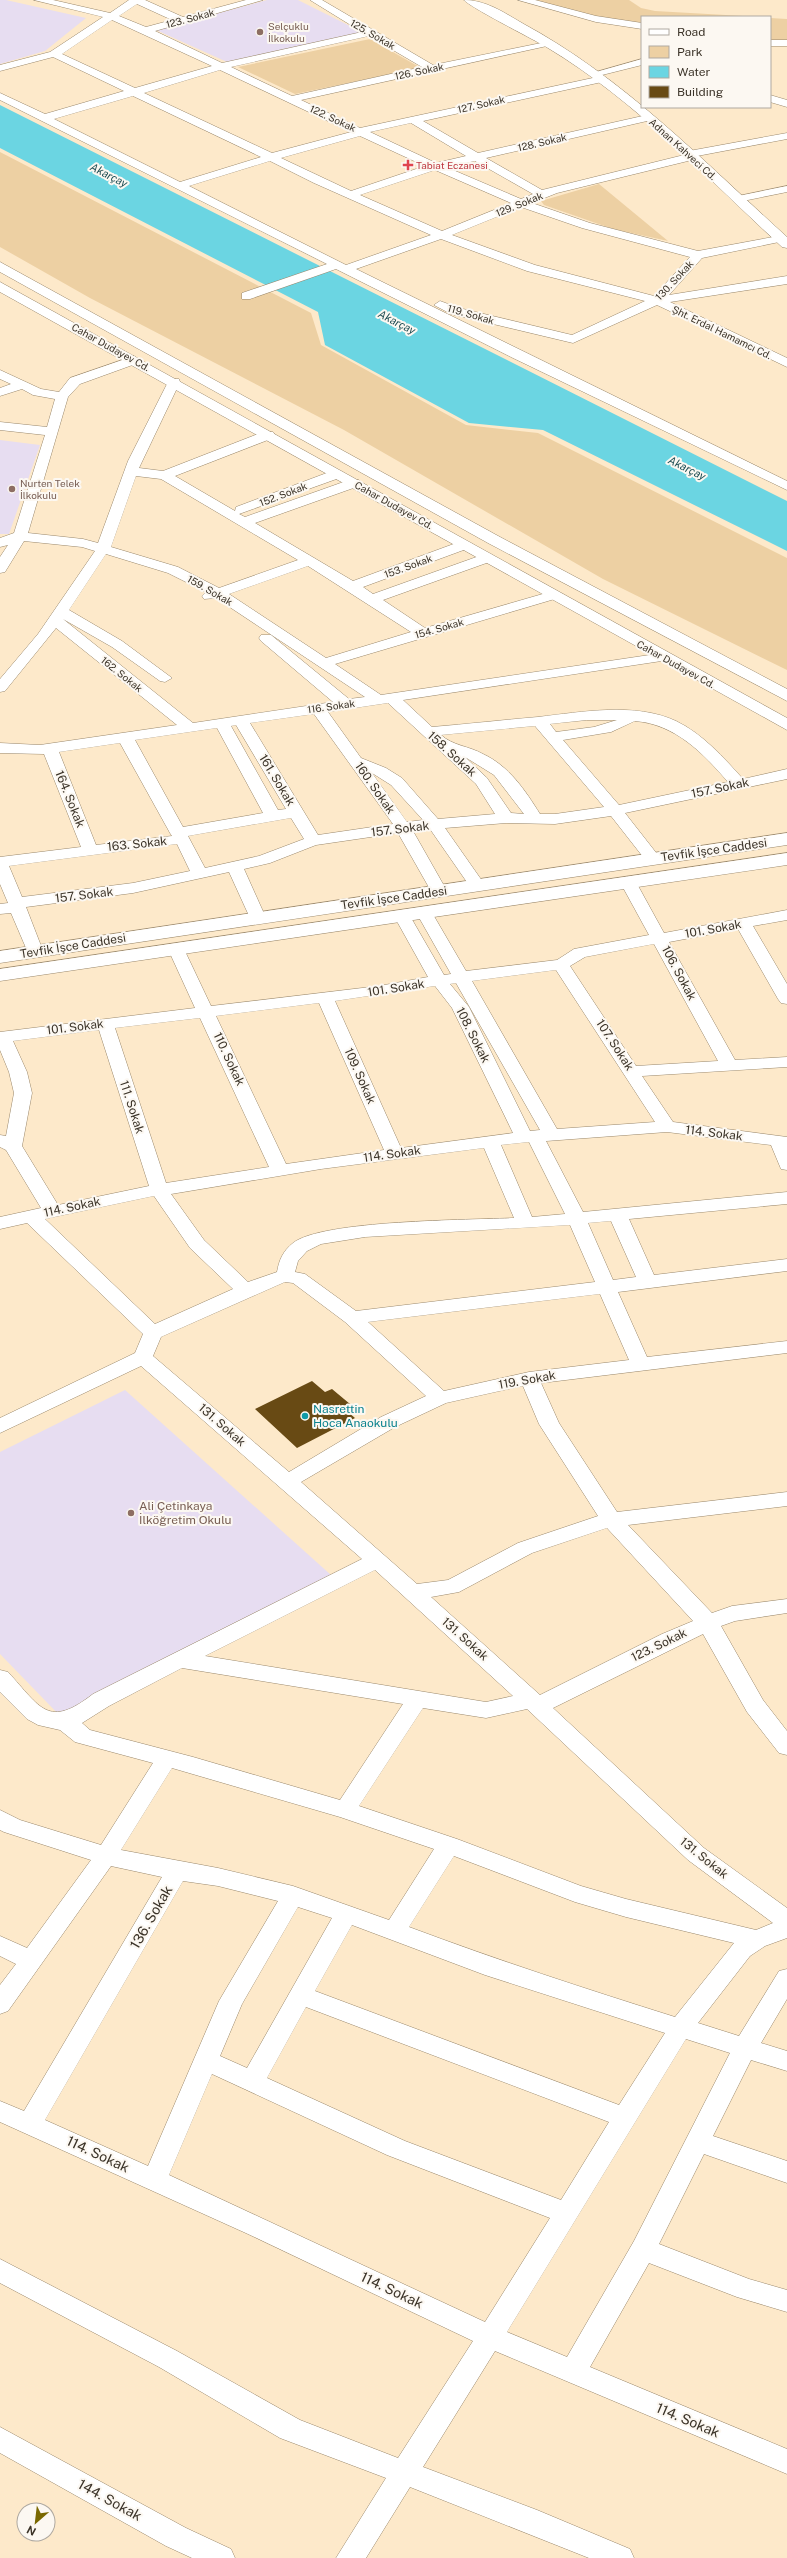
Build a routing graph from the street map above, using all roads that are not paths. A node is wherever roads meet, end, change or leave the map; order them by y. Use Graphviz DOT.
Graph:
graph roads {
  1 [pos="39,0"];
  2 [pos="136,0"];
  3 [pos="258,0"];
  4 [pos="315,0"];
  5 [pos="523,0"];
  6 [pos="474,1"];
  7 [pos="111,16"];
  8 [pos="182,20"];
  9 [pos="641,26"];
  10 [pos="145,30"];
  11 [pos="370,33"];
  12 [pos="547,43"];
  13 [pos="771,43"];
  14 [pos="787,43"];
  15 [pos="54,54"];
  16 [pos="641,62"];
  17 [pos="222,66"];
  18 [pos="0,68"];
  19 [pos="431,68"];
  20 [pos="598,77"];
  21 [pos="134,92"];
  22 [pos="0,96"];
  23 [pos="771,98"];
  24 [pos="292,99"];
  25 [pos="787,104"];
  26 [pos="44,118"];
  27 [pos="647,118"];
  28 [pos="413,120"];
  29 [pos="362,132"];
  30 [pos="787,136"];
  31 [pos="691,155"];
  32 [pos="478,156"];
  33 [pos="271,157"];
  34 [pos="436,166"];
  35 [pos="179,186"];
  36 [pos="787,189"];
  37 [pos="350,195"];
  38 [pos="542,195"];
  39 [pos="738,199"];
  40 [pos="522,203"];
  41 [pos="442,235"];
  42 [pos="784,241"];
  43 [pos="698,255"];
  44 [pos="0,266"];
  45 [pos="337,266"];
  46 [pos="351,267"];
  47 [pos="787,280"];
  48 [pos="0,286"];
  49 [pos="246,296"];
  50 [pos="658,300"];
  51 [pos="573,339"];
  52 [pos="134,360"];
  53 [pos="787,364"];
  54 [pos="0,374"];
  55 [pos="174,382"];
  56 [pos="21,385"];
  57 [pos="0,392"];
  58 [pos="62,396"];
  59 [pos="0,426"];
  60 [pos="0,434"];
  61 [pos="268,435"];
  62 [pos="52,436"];
  63 [pos="132,471"];
  64 [pos="787,473"];
  65 [pos="337,474"];
  66 [pos="164,475"];
  67 [pos="772,479"];
  68 [pos="354,483"];
  69 [pos="787,486"];
  70 [pos="228,515"];
  71 [pos="242,523"];
  72 [pos="20,536"];
  73 [pos="0,543"];
  74 [pos="464,545"];
  75 [pos="103,549"];
  76 [pos="487,558"];
  77 [pos="308,561"];
  78 [pos="146,562"];
  79 [pos="1,564"];
  80 [pos="352,586"];
  81 [pos="218,593"];
  82 [pos="553,595"];
  83 [pos="203,598"];
  84 [pos="372,599"];
  85 [pos="58,616"];
  86 [pos="422,633"];
  87 [pos="663,657"];
  88 [pos="324,662"];
  89 [pos="165,678"];
  90 [pos="0,688"];
  91 [pos="787,696"];
  92 [pos="384,698"];
  93 [pos="345,704"];
  94 [pos="318,708"];
  95 [pos="630,717"];
  96 [pos="240,719"];
  97 [pos="539,721"];
  98 [pos="221,722"];
  99 [pos="787,725"];
  100 [pos="189,727"];
  101 [pos="428,732"];
  102 [pos="125,737"];
  103 [pos="552,737"];
  104 [pos="443,746"];
  105 [pos="0,748"];
  106 [pos="50,749"];
  107 [pos="356,761"];
  108 [pos="787,774"];
  109 [pos="739,784"];
  110 [pos="617,810"];
  111 [pos="296,812"];
  112 [pos="273,816"];
  113 [pos="506,818"];
  114 [pos="535,818"];
  115 [pos="434,825"];
  116 [pos="402,827"];
  117 [pos="180,836"];
  118 [pos="787,839"];
  119 [pos="313,841"];
  120 [pos="90,849"];
  121 [pos="654,859"];
  122 [pos="787,859"];
  123 [pos="0,863"];
  124 [pos="235,867"];
  125 [pos="200,874"];
  126 [pos="628,882"];
  127 [pos="477,886"];
  128 [pos="439,892"];
  129 [pos="17,905"];
  130 [pos="331,907"];
  131 [pos="0,909"];
  132 [pos="425,914"];
  133 [pos="787,915"];
  134 [pos="402,916"];
  135 [pos="258,918"];
  136 [pos="743,923"];
  137 [pos="339,926"];
  138 [pos="661,938"];
  139 [pos="176,949"];
  140 [pos="35,951"];
  141 [pos="0,957"];
  142 [pos="561,964"];
  143 [pos="0,974"];
  144 [pos="460,977"];
  145 [pos="439,981"];
  146 [pos="325,998"];
  147 [pos="787,999"];
  148 [pos="208,1013"];
  149 [pos="105,1024"];
  150 [pos="2,1037"];
  151 [pos="787,1062"];
  152 [pos="729,1065"];
  153 [pos="632,1071"];
  154 [pos="668,1127"];
  155 [pos="537,1135"];
  156 [pos="490,1141"];
  157 [pos="782,1142"];
  158 [pos="6,1143"];
  159 [pos="394,1153"];
  160 [pos="787,1165"];
  161 [pos="280,1170"];
  162 [pos="159,1190"];
  163 [pos="787,1198"];
  164 [pos="52,1211"];
  165 [pos="616,1213"];
  166 [pos="31,1216"];
  167 [pos="576,1217"];
  168 [pos="0,1223"];
  169 [pos="526,1223"];
  170 [pos="787,1265"];
  171 [pos="285,1276"];
  172 [pos="648,1283"];
  173 [pos="608,1288"];
  174 [pos="246,1291"];
  175 [pos="352,1318"];
  176 [pos="153,1333"];
  177 [pos="787,1347"];
  178 [pos="143,1357"];
  179 [pos="641,1365"];
  180 [pos="529,1378"];
  181 [pos="440,1398"];
  182 [pos="0,1426"];
  183 [pos="288,1481"];
  184 [pos="787,1499"];
  185 [pos="611,1520"];
  186 [pos="377,1560"];
  187 [pos="413,1592"];
  188 [pos="787,1606"];
  189 [pos="708,1622"];
  190 [pos="179,1660"];
  191 [pos="0,1678"];
  192 [pos="417,1700"];
  193 [pos="535,1703"];
  194 [pos="67,1722"];
  195 [pos="787,1747"];
  196 [pos="167,1758"];
  197 [pos="344,1810"];
  198 [pos="0,1819"];
  199 [pos="449,1845"];
  200 [pos="106,1856"];
  201 [pos="178,1871"];
  202 [pos="293,1895"];
  203 [pos="346,1914"];
  204 [pos="787,1921"];
  205 [pos="787,1928"];
  206 [pos="394,1932"];
  207 [pos="757,1939"];
  208 [pos="0,1945"];
  209 [pos="32,1961"];
  210 [pos="787,1978"];
  211 [pos="300,1995"];
  212 [pos="0,2004"];
  213 [pos="681,2027"];
  214 [pos="745,2048"];
  215 [pos="205,2060"];
  216 [pos="787,2061"];
  217 [pos="252,2082"];
  218 [pos="0,2111"];
  219 [pos="624,2118"];
  220 [pos="30,2123"];
  221 [pos="697,2141"];
  222 [pos="787,2172"];
  223 [pos="154,2180"];
  224 [pos="566,2213"];
  225 [pos="643,2249"];
  226 [pos="0,2270"];
  227 [pos="787,2301"];
  228 [pos="490,2337"];
  229 [pos="573,2372"];
  230 [pos="0,2439"];
  231 [pos="787,2462"];
  232 [pos="405,2473"];
  233 [pos="221,2558"];
  234 [pos="350,2558"];
  235 [pos="620,2558"];
  1 -- 7 [label="street, 122. Sokak"];
  2 -- 7 [label="street"];
  2 -- 8 [label="street"];
  3 -- 8 [label="street, 123. Sokak"];
  4 -- 11 [label="street, 125. Sokak"];
  5 -- 9 [label="street"];
  6 -- 12 [label="main road, Adnan Kahveci Cd."];
  7 -- 10 [label="street, 122. Sokak"];
  7 -- 15 [label="street"];
  8 -- 10 [label="street, 123. Sokak"];
  10 -- 17 [label="street, 122. Sokak"];
  11 -- 17 [label="street"];
  11 -- 19 [label="street, 125. Sokak"];
  12 -- 19 [label="street, 126. Sokak"];
  12 -- 20 [label="main road, Adnan Kahveci Cd."];
  13 -- 14 [label="street"];
  15 -- 18 [label="street"];
  15 -- 21 [label="street"];
  16 -- 20 [label="street, 127. Sokak"];
  17 -- 21 [label="street"];
  17 -- 24 [label="street, 122. Sokak"];
  19 -- 24 [label="street, 126. Sokak"];
  20 -- 27 [label="main road, Adnan Kahveci Cd."];
  20 -- 28 [label="street, 127. Sokak"];
  21 -- 26 [label="street"];
  21 -- 33 [label="street"];
  22 -- 26 [label="street"];
  23 -- 25 [label="street"];
  24 -- 29 [label="street, 122. Sokak"];
  26 -- 35 [label="street"];
  27 -- 31 [label="main road, Adnan Kahveci Cd."];
  27 -- 32 [label="street, 128. Sokak"];
  28 -- 29 [label="street, 127. Sokak"];
  28 -- 32 [label="street"];
  29 -- 33 [label="street, 127. Sokak"];
  29 -- 34 [label="street, 122. Sokak"];
  30 -- 31 [label="street, 129. Sokak"];
  31 -- 38 [label="street, 129. Sokak"];
  31 -- 39 [label="main road, Adnan Kahveci Cd."];
  32 -- 34 [label="street, 128. Sokak"];
  32 -- 38 [label="street"];
  33 -- 35 [label="street, 127. Sokak"];
  33 -- 37 [label="street"];
  34 -- 37 [label="street, 128. Sokak"];
  34 -- 40 [label="street, 122. Sokak"];
  35 -- 45 [label="street"];
  36 -- 39 [label="street"];
  37 -- 41 [label="street"];
  38 -- 40 [label="street, 129. Sokak"];
  39 -- 42 [label="main road, Adnan Kahveci Cd."];
  40 -- 41 [label="street, 129. Sokak"];
  40 -- 43 [label="street, 122. Sokak"];
  41 -- 46 [label="street, 129. Sokak"];
  41 -- 50 [label="street"];
  42 -- 43 [label="street, 130. Sokak"];
  43 -- 50 [label="street, 130. Sokak"];
  44 -- 91 [label="main road, Cahar Dudayev Cd."];
  45 -- 49 [label="street"];
  45 -- 67 [label="street"];
  46 -- 51 [label="street, 119. Sokak"];
  47 -- 50 [label="street"];
  48 -- 52 [label="main road, Cahar Dudayev Cd."];
  50 -- 51 [label="street, 130. Sokak"];
  50 -- 53 [label="street, Şht. Erdal Hamamcı Cd."];
  52 -- 55 [label="main road, Cahar Dudayev Cd."];
  52 -- 58 [label="street"];
  54 -- 56 [label="street"];
  55 -- 61 [label="main road, Cahar Dudayev Cd."];
  55 -- 63 [label="street"];
  56 -- 57 [label="street"];
  56 -- 58 [label="street"];
  58 -- 62 [label="street"];
  59 -- 62 [label="street"];
  60 -- 62 [label="street"];
  61 -- 65 [label="main road, Cahar Dudayev Cd."];
  61 -- 66 [label="street"];
  62 -- 72 [label="street"];
  63 -- 66 [label="street"];
  63 -- 75 [label="street"];
  64 -- 67 [label="street"];
  65 -- 68 [label="main road, Cahar Dudayev Cd."];
  65 -- 70 [label="street, 152. Sokak"];
  66 -- 70 [label="street"];
  67 -- 69 [label="street"];
  68 -- 71 [label="street"];
  68 -- 74 [label="main road, Cahar Dudayev Cd."];
  70 -- 71 [label="street"];
  71 -- 77 [label="street"];
  72 -- 73 [label="street"];
  72 -- 75 [label="street, 159. Sokak"];
  72 -- 79 [label="street"];
  74 -- 76 [label="main road, Cahar Dudayev Cd."];
  74 -- 80 [label="street, 153. Sokak"];
  75 -- 78 [label="street, 159. Sokak"];
  75 -- 85 [label="street"];
  76 -- 82 [label="main road, Cahar Dudayev Cd."];
  76 -- 84 [label="street"];
  77 -- 80 [label="street"];
  77 -- 81 [label="street"];
  78 -- 81 [label="street, 159. Sokak"];
  78 -- 83 [label="street"];
  80 -- 84 [label="street"];
  81 -- 83 [label="street"];
  81 -- 88 [label="street, 159. Sokak"];
  82 -- 86 [label="street, 154. Sokak"];
  82 -- 87 [label="main road, Cahar Dudayev Cd."];
  83 -- 93 [label="street"];
  84 -- 86 [label="street"];
  85 -- 89 [label="street"];
  85 -- 90 [label="street"];
  85 -- 100 [label="street, 162. Sokak"];
  86 -- 88 [label="street, 154. Sokak"];
  87 -- 92 [label="street, 116. Sokak"];
  87 -- 99 [label="main road, Cahar Dudayev Cd."];
  88 -- 92 [label="street, 159. Sokak"];
  92 -- 93 [label="street, 116. Sokak"];
  92 -- 101 [label="street, 158. Sokak"];
  93 -- 94 [label="street, 116. Sokak"];
  94 -- 96 [label="street, 116. Sokak"];
  94 -- 107 [label="street, 160. Sokak"];
  95 -- 97 [label="street"];
  95 -- 103 [label="street"];
  95 -- 109 [label="street"];
  96 -- 98 [label="street, 116. Sokak"];
  96 -- 111 [label="street, 161. Sokak"];
  97 -- 101 [label="street"];
  97 -- 103 [label="street"];
  98 -- 100 [label="street, 116. Sokak"];
  98 -- 112 [label="street"];
  100 -- 102 [label="street, 116. Sokak"];
  101 -- 104 [label="street, 158. Sokak"];
  102 -- 106 [label="street, 116. Sokak"];
  102 -- 117 [label="street, 163. Sokak"];
  103 -- 110 [label="street"];
  104 -- 113 [label="street, 158. Sokak"];
  104 -- 114 [label="street"];
  105 -- 106 [label="street, 116. Sokak"];
  106 -- 120 [label="street, 164. Sokak"];
  107 -- 115 [label="street"];
  107 -- 116 [label="street, 160. Sokak"];
  108 -- 109 [label="street, 157. Sokak"];
  109 -- 110 [label="street, 157. Sokak"];
  110 -- 114 [label="street, 157. Sokak"];
  110 -- 121 [label="street"];
  111 -- 112 [label="street"];
  111 -- 119 [label="street, 161. Sokak"];
  112 -- 117 [label="street"];
  113 -- 114 [label="street, 157. Sokak"];
  113 -- 115 [label="street, 157. Sokak"];
  115 -- 116 [label="street, 157. Sokak"];
  115 -- 127 [label="street"];
  116 -- 119 [label="street, 157. Sokak"];
  116 -- 128 [label="street, 160. Sokak"];
  117 -- 120 [label="street, 163. Sokak"];
  117 -- 125 [label="street"];
  118 -- 121 [label="main road, Tevfik İşce Caddesi"];
  119 -- 124 [label="street, 157. Sokak"];
  120 -- 123 [label="street, 163. Sokak"];
  121 -- 127 [label="main road, Tevfik İşce Caddesi"];
  122 -- 126 [label="main road, Tevfik İşce Caddesi"];
  123 -- 129 [label="street"];
  124 -- 125 [label="street, 157. Sokak"];
  124 -- 135 [label="street"];
  125 -- 129 [label="street, 157. Sokak"];
  126 -- 132 [label="main road, Tevfik İşce Caddesi"];
  126 -- 138 [label="street, 106. Sokak"];
  127 -- 128 [label="main road, Tevfik İşce Caddesi"];
  128 -- 130 [label="main road, Tevfik İşce Caddesi"];
  129 -- 131 [label="street, 157. Sokak"];
  129 -- 140 [label="street"];
  130 -- 135 [label="main road, Tevfik İşce Caddesi"];
  130 -- 137 [label="main road"];
  132 -- 134 [label="main road, Tevfik İşce Caddesi"];
  132 -- 144 [label="street"];
  133 -- 136 [label="street, 101. Sokak"];
  134 -- 137 [label="main road, Tevfik İşce Caddesi"];
  134 -- 145 [label="street, 108. Sokak"];
  135 -- 140 [label="main road, Tevfik İşce Caddesi"];
  136 -- 138 [label="street, 101. Sokak"];
  136 -- 147 [label="street"];
  137 -- 139 [label="main road, Tevfik İşce Caddesi"];
  138 -- 142 [label="street, 101. Sokak"];
  138 -- 152 [label="street, 106. Sokak"];
  139 -- 143 [label="main road, Tevfik İşce Caddesi"];
  139 -- 148 [label="street, 110. Sokak"];
  140 -- 141 [label="main road, Tevfik İşce Caddesi"];
  142 -- 144 [label="street, 101. Sokak"];
  142 -- 153 [label="street, 107. Sokak"];
  144 -- 145 [label="street, 101. Sokak"];
  144 -- 155 [label="street"];
  145 -- 146 [label="street, 101. Sokak"];
  145 -- 155 [label="street, 108. Sokak"];
  146 -- 148 [label="street, 101. Sokak"];
  146 -- 159 [label="street, 109. Sokak"];
  148 -- 149 [label="street, 101. Sokak"];
  148 -- 161 [label="street, 110. Sokak"];
  149 -- 150 [label="street, 101. Sokak"];
  149 -- 162 [label="street, 111. Sokak"];
  150 -- 158 [label="street"];
  151 -- 152 [label="street"];
  152 -- 153 [label="street"];
  153 -- 154 [label="street, 107. Sokak"];
  154 -- 155 [label="street, 114. Sokak"];
  154 -- 157 [label="street, 114. Sokak"];
  155 -- 156 [label="street, 114. Sokak"];
  155 -- 167 [label="street"];
  156 -- 159 [label="street, 114. Sokak"];
  156 -- 169 [label="street"];
  157 -- 160 [label="street"];
  158 -- 164 [label="street"];
  159 -- 161 [label="street, 114. Sokak"];
  161 -- 162 [label="street, 114. Sokak"];
  162 -- 164 [label="street, 114. Sokak"];
  162 -- 174 [label="street, 111. Sokak"];
  163 -- 165 [label="street"];
  164 -- 166 [label="street, 114. Sokak"];
  165 -- 167 [label="street"];
  165 -- 172 [label="street"];
  166 -- 168 [label="street, 114. Sokak"];
  166 -- 176 [label="street"];
  167 -- 169 [label="street"];
  167 -- 173 [label="street"];
  169 -- 171 [label="street"];
  170 -- 172 [label="street"];
  171 -- 174 [label="street"];
  171 -- 175 [label="street"];
  172 -- 173 [label="street"];
  173 -- 175 [label="street"];
  173 -- 179 [label="street"];
  174 -- 176 [label="street"];
  175 -- 181 [label="street"];
  176 -- 178 [label="street"];
  177 -- 179 [label="street, 119. Sokak"];
  178 -- 182 [label="street"];
  178 -- 183 [label="street, 131. Sokak"];
  179 -- 180 [label="street, 119. Sokak"];
  180 -- 181 [label="street, 119. Sokak"];
  180 -- 185 [label="street"];
  181 -- 183 [label="street, 119. Sokak"];
  183 -- 186 [label="street, 131. Sokak"];
  184 -- 185 [label="street"];
  185 -- 187 [label="street"];
  185 -- 189 [label="street"];
  186 -- 187 [label="street, 131. Sokak"];
  186 -- 190 [label="street"];
  187 -- 193 [label="street, 131. Sokak"];
  188 -- 189 [label="street, 123. Sokak"];
  189 -- 193 [label="street, 123. Sokak"];
  189 -- 195 [label="street"];
  190 -- 192 [label="street, 123. Sokak"];
  190 -- 194 [label="street"];
  191 -- 194 [label="street"];
  192 -- 193 [label="street, 123. Sokak"];
  192 -- 197 [label="street"];
  193 -- 204 [label="street, 131. Sokak"];
  194 -- 196 [label="street"];
  196 -- 197 [label="street"];
  196 -- 200 [label="street"];
  197 -- 199 [label="street"];
  198 -- 200 [label="street, 136. Sokak"];
  199 -- 206 [label="street"];
  199 -- 207 [label="street"];
  200 -- 201 [label="street, 136. Sokak"];
  200 -- 209 [label="street"];
  201 -- 202 [label="street"];
  201 -- 220 [label="street, 136. Sokak"];
  202 -- 203 [label="street"];
  202 -- 215 [label="street"];
  203 -- 206 [label="street"];
  203 -- 211 [label="street"];
  205 -- 207 [label="street"];
  206 -- 213 [label="street"];
  207 -- 213 [label="street"];
  208 -- 209 [label="street"];
  209 -- 212 [label="street"];
  210 -- 214 [label="street"];
  211 -- 217 [label="street"];
  211 -- 219 [label="street"];
  213 -- 214 [label="street"];
  213 -- 219 [label="street"];
  214 -- 216 [label="street"];
  214 -- 221 [label="street"];
  215 -- 217 [label="street"];
  215 -- 223 [label="street"];
  217 -- 224 [label="street"];
  218 -- 220 [label="street, 114. Sokak"];
  219 -- 224 [label="street"];
  220 -- 223 [label="street, 114. Sokak"];
  221 -- 222 [label="street"];
  221 -- 225 [label="street"];
  223 -- 228 [label="street, 114. Sokak"];
  224 -- 228 [label="street"];
  225 -- 227 [label="street"];
  225 -- 229 [label="street"];
  226 -- 232 [label="street"];
  228 -- 229 [label="street, 114. Sokak"];
  228 -- 232 [label="street"];
  229 -- 231 [label="street, 114. Sokak"];
  230 -- 233 [label="street, 144. Sokak"];
  232 -- 234 [label="street"];
  232 -- 235 [label="street"];
}
